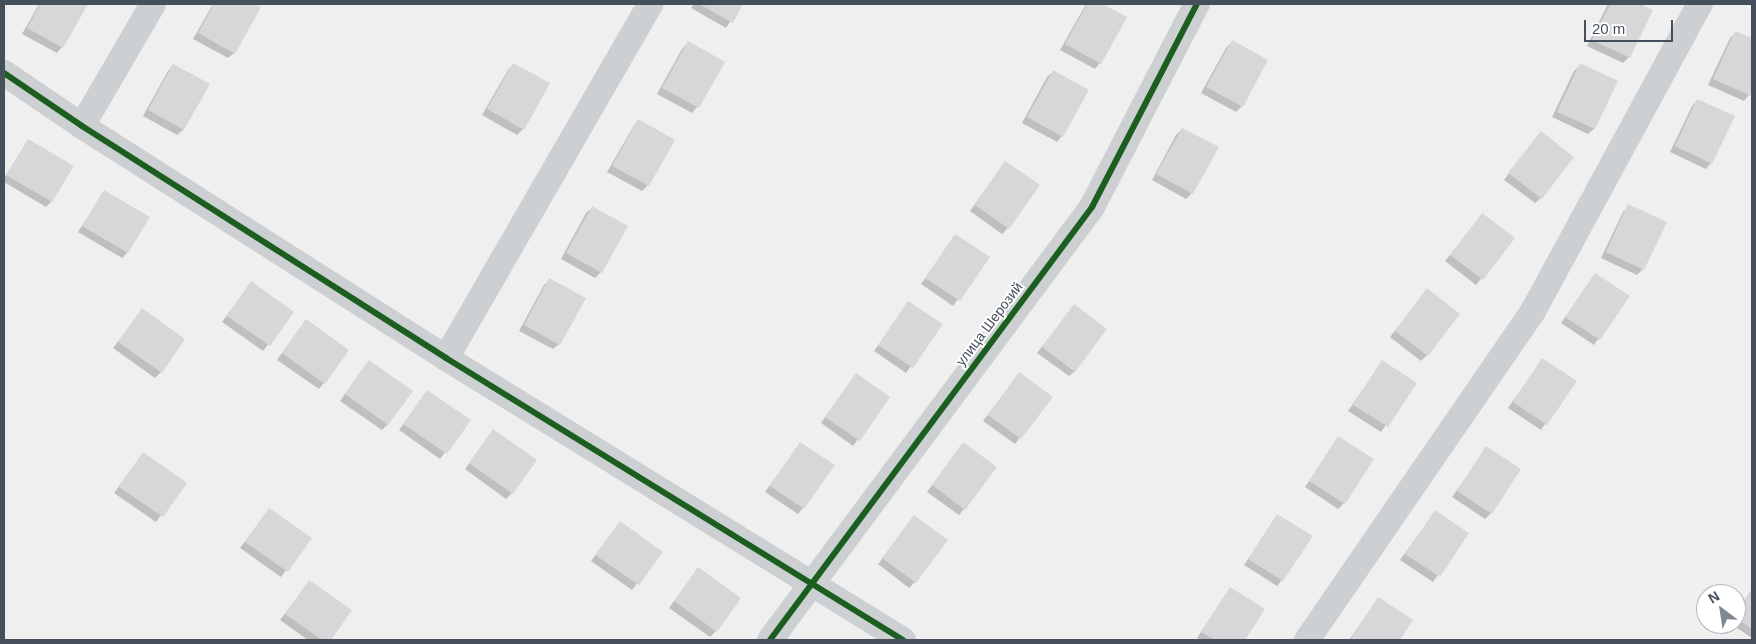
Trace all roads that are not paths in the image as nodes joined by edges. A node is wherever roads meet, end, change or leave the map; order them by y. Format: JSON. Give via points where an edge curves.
{"nodes":[{"id":1,"x":153,"y":4,"type":"edge"},
{"id":2,"x":650,"y":4,"type":"edge"},
{"id":3,"x":1197,"y":4,"type":"edge"},
{"id":4,"x":1700,"y":4,"type":"edge"},
{"id":5,"x":4,"y":74,"type":"edge"},
{"id":6,"x":82,"y":126,"type":"junction"},
{"id":7,"x":446,"y":358,"type":"junction"},
{"id":8,"x":812,"y":584,"type":"junction"},
{"id":9,"x":770,"y":640,"type":"edge"},
{"id":10,"x":903,"y":640,"type":"edge"},
{"id":11,"x":1307,"y":640,"type":"edge"}],
"edges":[{"from":1,"to":6,"type":"street"},
{"from":2,"to":7,"type":"street"},
{"from":3,"to":8,"type":"street","name":"улица Шерозий","via":[[1092,206]]},
{"from":4,"to":11,"type":"street","via":[[1532,313]]},
{"from":5,"to":6,"type":"street"},
{"from":6,"to":7,"type":"street"},
{"from":7,"to":8,"type":"street"},
{"from":8,"to":9,"type":"street","name":"улица Шерозий"},
{"from":8,"to":10,"type":"street"}]}
